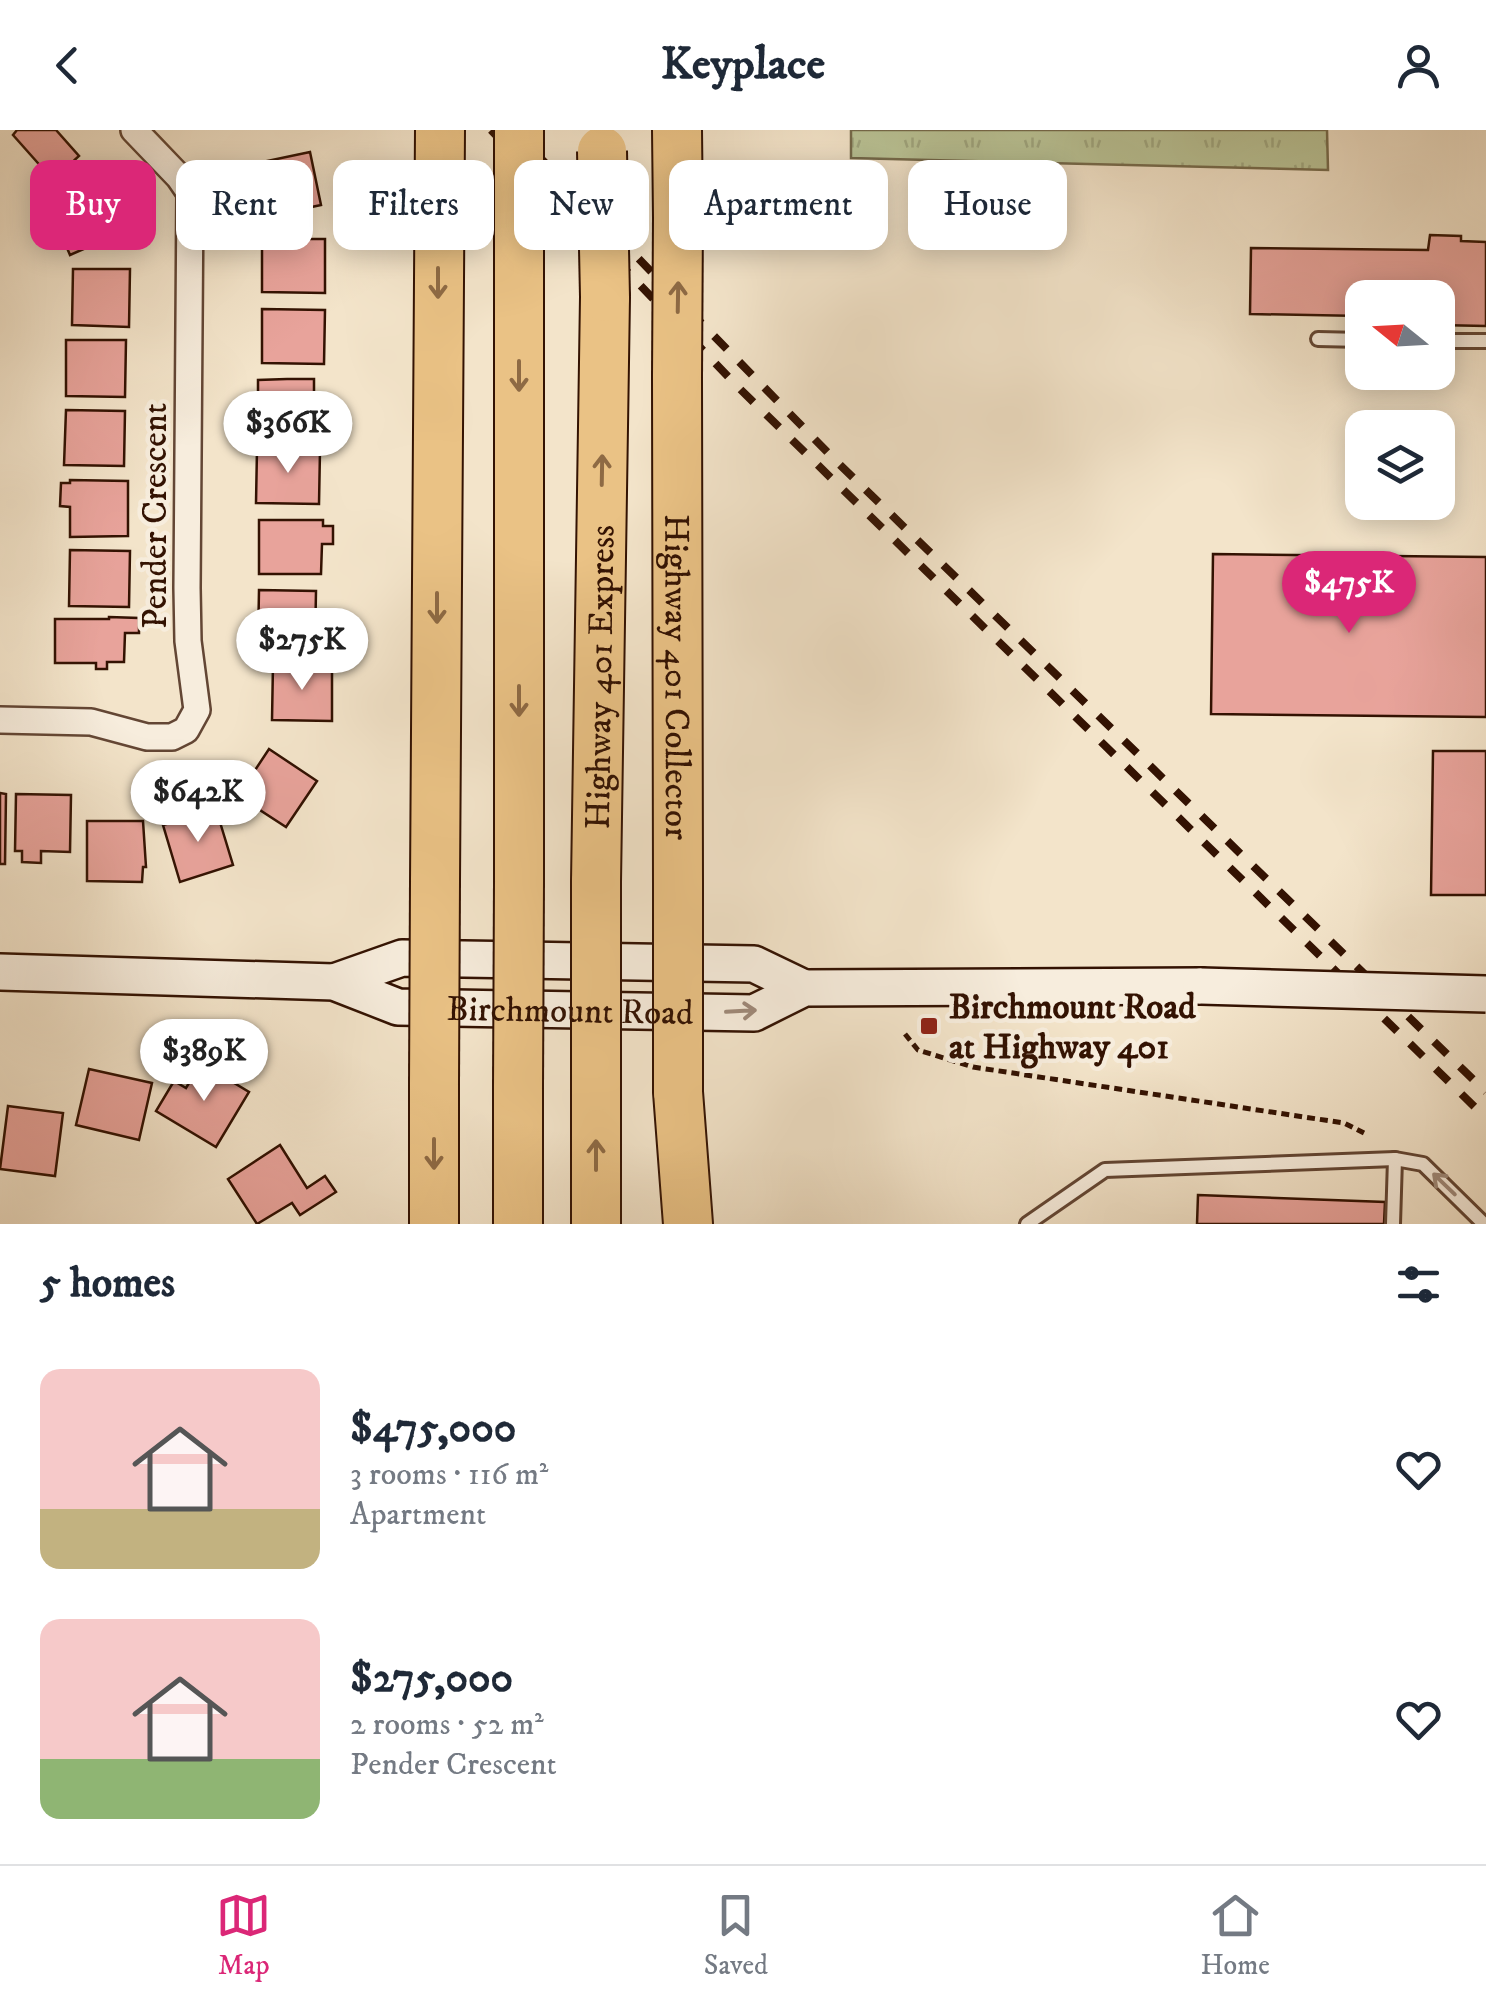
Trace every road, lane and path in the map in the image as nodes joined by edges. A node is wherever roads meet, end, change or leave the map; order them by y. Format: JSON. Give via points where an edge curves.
{"nodes":[{"id":1,"x":134,"y":130,"type":"edge"},
{"id":2,"x":440,"y":130,"type":"edge"},
{"id":3,"x":519,"y":130,"type":"edge"},
{"id":4,"x":678,"y":130,"type":"edge"},
{"id":5,"x":602,"y":140,"type":"edge"},
{"id":6,"x":1318,"y":339,"type":"dead end"},
{"id":7,"x":1345,"y":340,"type":"edge"},
{"id":8,"x":1455,"y":341,"type":"edge"},
{"id":9,"x":1486,"y":341,"type":"edge"},
{"id":10,"x":0,"y":720,"type":"edge"},
{"id":11,"x":0,"y":972,"type":"edge"},
{"id":12,"x":334,"y":982,"type":"junction"},
{"id":13,"x":804,"y":988,"type":"junction"},
{"id":14,"x":1486,"y":994,"type":"edge"},
{"id":15,"x":904,"y":1034,"type":"dead end"},
{"id":16,"x":1364,"y":1133,"type":"dead end"},
{"id":17,"x":1395,"y":1159,"type":"junction"},
{"id":18,"x":434,"y":1224,"type":"edge"},
{"id":19,"x":518,"y":1224,"type":"edge"},
{"id":20,"x":596,"y":1224,"type":"edge"},
{"id":21,"x":688,"y":1224,"type":"edge"},
{"id":22,"x":1027,"y":1224,"type":"edge"},
{"id":23,"x":1393,"y":1224,"type":"edge"},
{"id":24,"x":1484,"y":1224,"type":"edge"}],
"edges":[{"from":1,"to":10,"type":"street","name":"Pender Crescent","via":[[190,193],[187,588],[197,710],[186,730],[172,737],[91,722]]},
{"from":2,"to":18,"type":"highway","one_way":true,"bridge":true},
{"from":3,"to":19,"type":"highway","one_way":true,"bridge":true},
{"from":21,"to":4,"type":"highway","name":"Highway 401 Collector","one_way":true,"bridge":true,"via":[[678,1092]]},
{"from":20,"to":5,"type":"highway","name":"Highway 401 Express","one_way":true,"bridge":true},
{"from":6,"to":7,"type":"lane"},
{"from":8,"to":9,"type":"lane"},
{"from":11,"to":12,"type":"main road","name":"Birchmount Road"},
{"from":12,"to":13,"type":"main road","name":"Birchmount Road","via":[[402,958],[754,964]]},
{"from":12,"to":13,"type":"main road","name":"Birchmount Road","one_way":true,"via":[[398,1007],[754,1013]]},
{"from":13,"to":14,"type":"main road","name":"Birchmount Road","bridge":true,"via":[[1201,986]]},
{"from":15,"to":16,"type":"path","via":[[918,1050],[973,1067],[1344,1123]]},
{"from":17,"to":22,"type":"lane","via":[[1105,1170]]},
{"from":17,"to":23,"type":"lane"},
{"from":24,"to":17,"type":"lane","one_way":true,"via":[[1422,1164]]}]}
